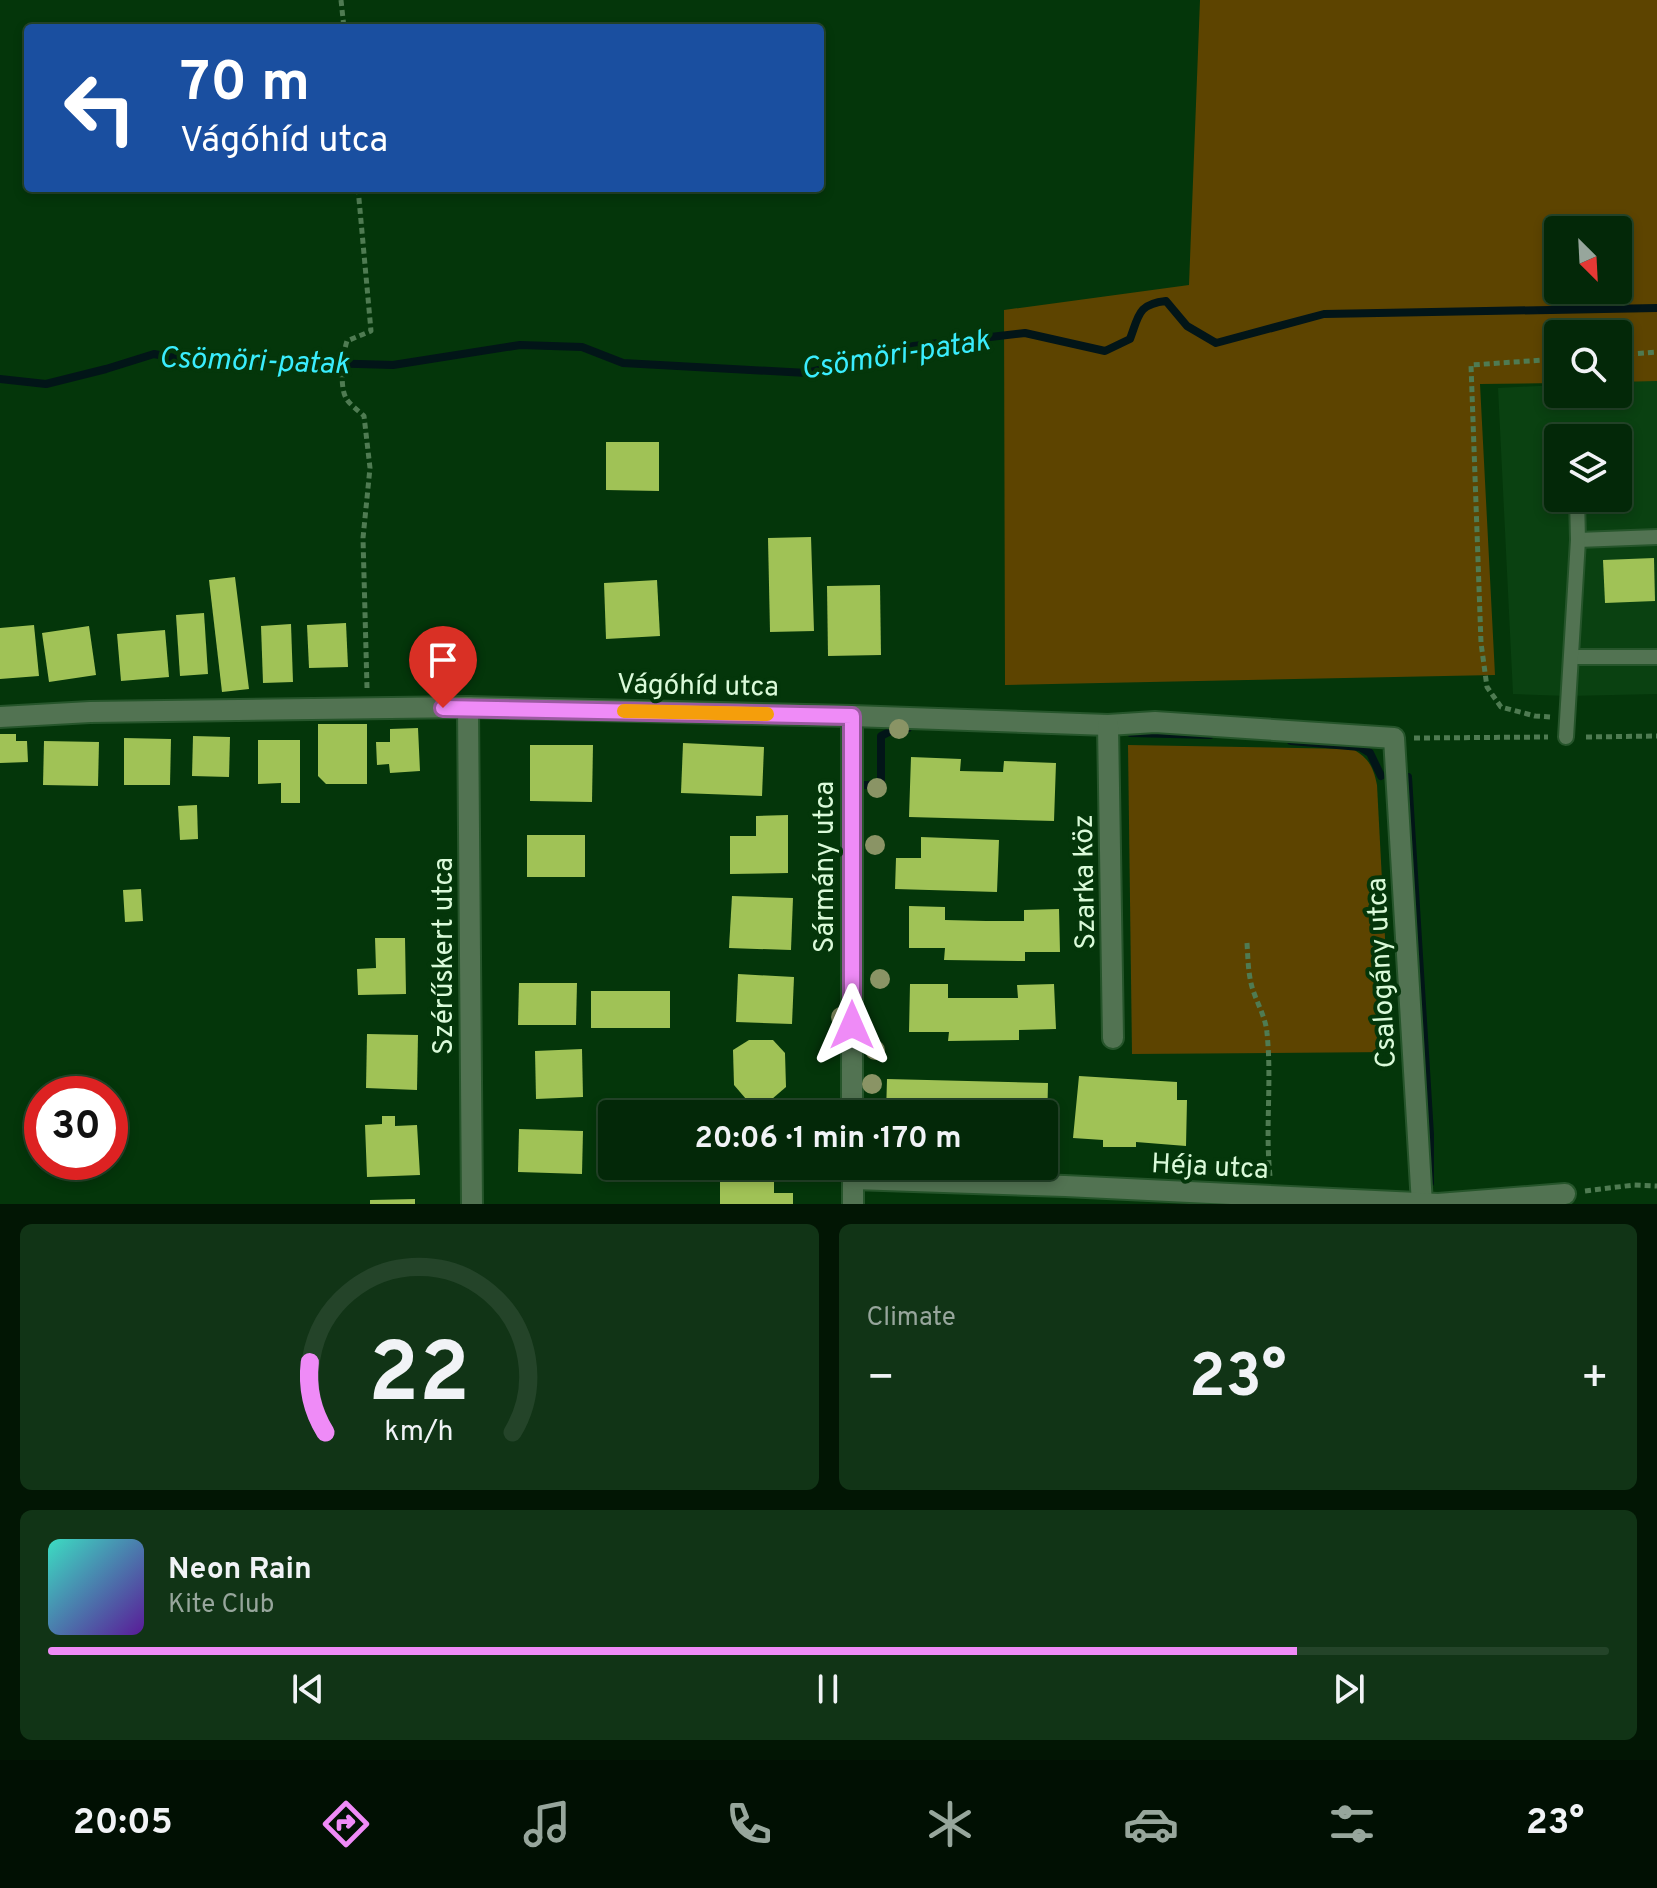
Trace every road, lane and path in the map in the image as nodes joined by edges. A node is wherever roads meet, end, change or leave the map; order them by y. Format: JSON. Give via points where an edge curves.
{"nodes":[{"id":1,"x":341,"y":0,"type":"edge"},
{"id":2,"x":344,"y":24,"type":"edge"},
{"id":3,"x":358,"y":192,"type":"edge"},
{"id":4,"x":1657,"y":352,"type":"edge"},
{"id":5,"x":1632,"y":354,"type":"edge"},
{"id":6,"x":1544,"y":360,"type":"edge"},
{"id":7,"x":1577,"y":512,"type":"edge"},
{"id":8,"x":1657,"y":537,"type":"edge"},
{"id":9,"x":1578,"y":540,"type":"junction"},
{"id":10,"x":1572,"y":657,"type":"junction"},
{"id":11,"x":1657,"y":657,"type":"edge"},
{"id":12,"x":468,"y":707,"type":"junction"},
{"id":13,"x":368,"y":708,"type":"junction"},
{"id":14,"x":852,"y":716,"type":"junction"},
{"id":15,"x":0,"y":717,"type":"edge"},
{"id":16,"x":1567,"y":718,"type":"junction"},
{"id":17,"x":1108,"y":725,"type":"junction"},
{"id":18,"x":1657,"y":736,"type":"edge"},
{"id":19,"x":1566,"y":737,"type":"junction"},
{"id":20,"x":1394,"y":738,"type":"junction"},
{"id":21,"x":1247,"y":943,"type":"dead end"},
{"id":22,"x":1113,"y":1038,"type":"dead end"},
{"id":23,"x":852,"y":1100,"type":"edge"},
{"id":24,"x":853,"y":1180,"type":"edge"},
{"id":25,"x":921,"y":1180,"type":"edge"},
{"id":26,"x":1657,"y":1186,"type":"edge"},
{"id":27,"x":1565,"y":1194,"type":"joint"},
{"id":28,"x":1066,"y":1195,"type":"edge"},
{"id":29,"x":1267,"y":1196,"type":"junction"},
{"id":30,"x":1422,"y":1203,"type":"edge"},
{"id":31,"x":472,"y":1204,"type":"edge"},
{"id":32,"x":853,"y":1204,"type":"edge"}],
"edges":[{"from":1,"to":2,"type":"path"},
{"from":3,"to":13,"type":"path","via":[[371,331],[347,341],[342,374],[346,398],[364,416],[370,468],[363,538]]},
{"from":4,"to":5,"type":"path"},
{"from":6,"to":16,"type":"path","via":[[1471,365],[1481,643],[1487,687],[1501,707]]},
{"from":7,"to":9,"type":"lane"},
{"from":8,"to":9,"type":"lane"},
{"from":9,"to":10,"type":"lane"},
{"from":10,"to":11,"type":"lane"},
{"from":10,"to":16,"type":"lane"},
{"from":12,"to":13,"type":"street","name":"Vágóhíd utca"},
{"from":12,"to":14,"type":"street","name":"Vágóhíd utca"},
{"from":12,"to":31,"type":"street","name":"Szérűskert utca"},
{"from":13,"to":15,"type":"street","name":"Vágóhíd utca"},
{"from":14,"to":17,"type":"street","name":"Vágóhíd utca"},
{"from":14,"to":23,"type":"street","name":"Sármány utca"},
{"from":16,"to":19,"type":"lane"},
{"from":17,"to":20,"type":"street","name":"Vágóhíd utca","via":[[1155,722]]},
{"from":17,"to":22,"type":"street","name":"Szarka köz"},
{"from":18,"to":19,"type":"path"},
{"from":19,"to":20,"type":"path"},
{"from":20,"to":30,"type":"street","name":"Csalogány utca"},
{"from":21,"to":29,"type":"path","via":[[1252,987],[1267,1029]]},
{"from":24,"to":32,"type":"street"},
{"from":25,"to":28,"type":"street","name":"Héja utca"},
{"from":26,"to":27,"type":"path"},
{"from":27,"to":30,"type":"street","name":"Héja utca"},
{"from":28,"to":29,"type":"street","name":"Héja utca"},
{"from":29,"to":30,"type":"street","name":"Héja utca"}]}
